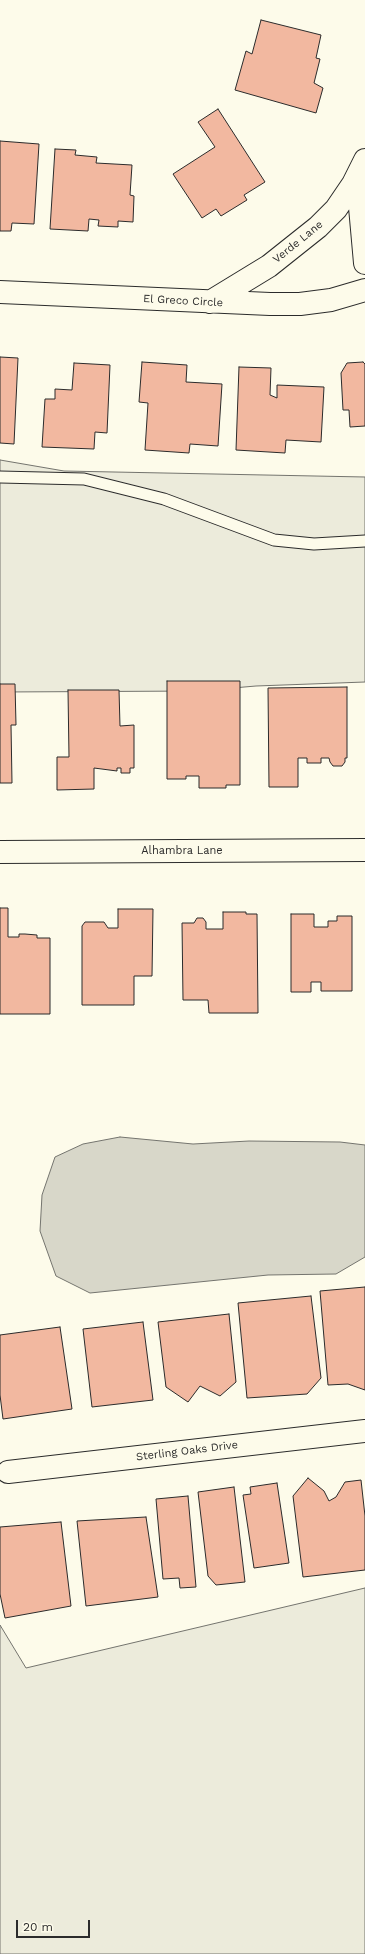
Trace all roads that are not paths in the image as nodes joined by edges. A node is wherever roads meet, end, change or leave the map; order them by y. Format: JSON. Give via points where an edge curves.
{"nodes":[{"id":1,"x":365,"y":160,"type":"edge"},
{"id":2,"x":365,"y":185,"type":"edge"},
{"id":3,"x":365,"y":263,"type":"edge"},
{"id":4,"x":365,"y":290,"type":"edge"},
{"id":5,"x":0,"y":292,"type":"edge"},
{"id":6,"x":210,"y":302,"type":"junction"},
{"id":7,"x":0,"y":477,"type":"edge"},
{"id":8,"x":365,"y":541,"type":"edge"},
{"id":9,"x":365,"y":850,"type":"edge"},
{"id":10,"x":0,"y":852,"type":"edge"},
{"id":11,"x":365,"y":1430,"type":"edge"},
{"id":12,"x":3,"y":1473,"type":"edge"}],
"edges":[{"from":1,"to":6,"type":"street","name":"Verde Lane","via":[[336,209],[318,227],[269,266]]},
{"from":2,"to":3,"type":"street","via":[[360,206]]},
{"from":4,"to":6,"type":"street","name":"El Greco Circle","via":[[331,300],[300,304]]},
{"from":5,"to":6,"type":"street","name":"El Greco Circle"},
{"from":7,"to":8,"type":"lane","via":[[84,479],[164,499],[274,540],[314,544]]},
{"from":9,"to":10,"type":"street","name":"Alhambra Lane"},
{"from":11,"to":12,"type":"street","name":"Sterling Oaks Drive"}]}
